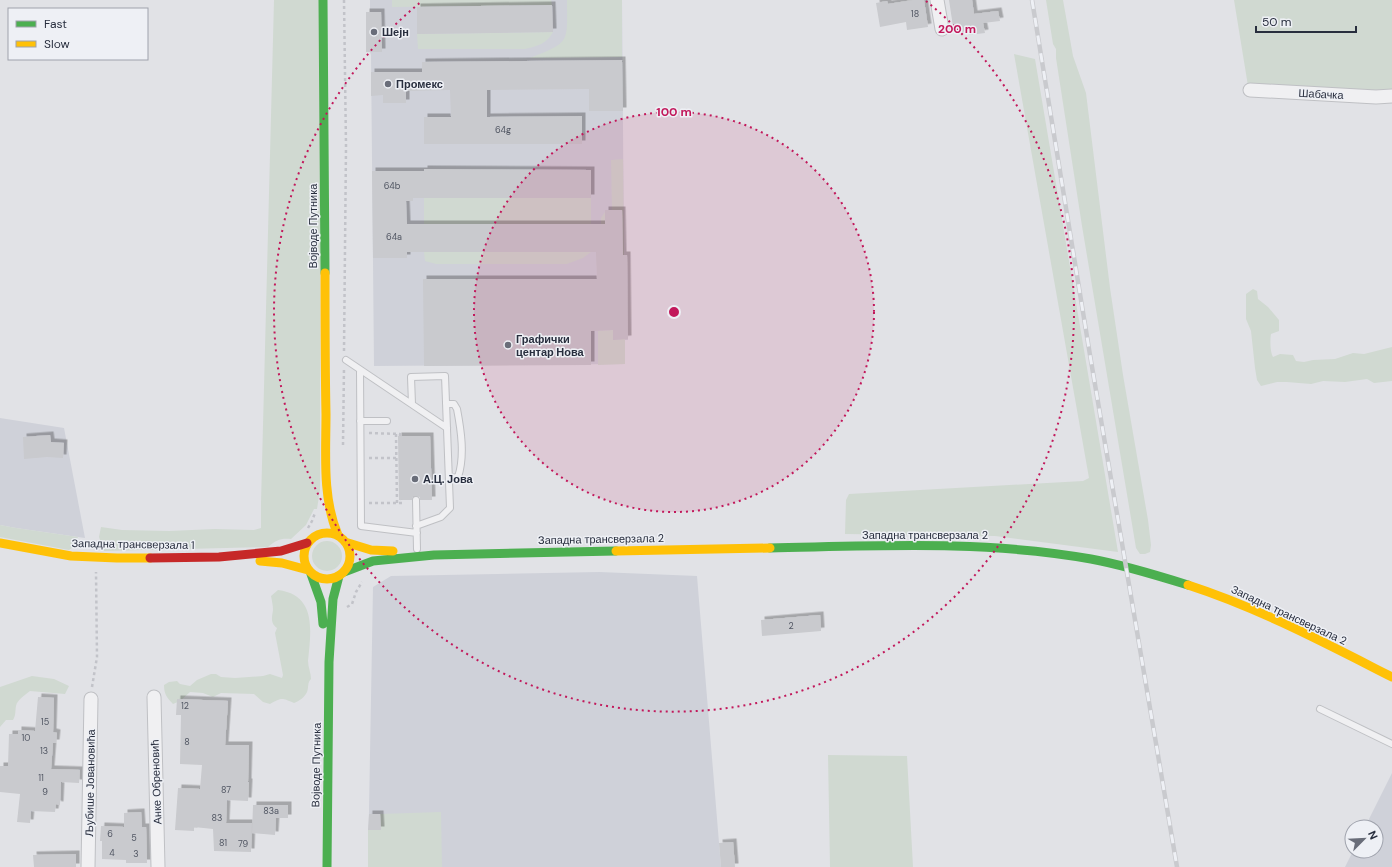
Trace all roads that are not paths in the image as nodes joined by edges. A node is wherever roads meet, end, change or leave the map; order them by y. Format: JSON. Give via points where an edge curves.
{"nodes":[{"id":1,"x":323,"y":0,"type":"edge"},
{"id":2,"x":936,"y":0,"type":"edge"},
{"id":3,"x":942,"y":29,"type":"dead end"},
{"id":4,"x":1250,"y":90,"type":"dead end"},
{"id":5,"x":1392,"y":96,"type":"edge"},
{"id":6,"x":346,"y":360,"type":"dead end"},
{"id":7,"x":360,"y":370,"type":"junction"},
{"id":8,"x":412,"y":404,"type":"junction"},
{"id":9,"x":446,"y":404,"type":"junction"},
{"id":10,"x":360,"y":421,"type":"junction"},
{"id":11,"x":387,"y":421,"type":"dead end"},
{"id":12,"x":447,"y":428,"type":"junction"},
{"id":13,"x":326,"y":452,"type":"junction"},
{"id":14,"x":449,"y":478,"type":"junction"},
{"id":15,"x":416,"y":500,"type":"dead end"},
{"id":16,"x":321,"y":510,"type":"dead end"},
{"id":17,"x":416,"y":526,"type":"junction"},
{"id":18,"x":316,"y":528,"type":"dead end"},
{"id":19,"x":416,"y":533,"type":"junction"},
{"id":20,"x":338,"y":535,"type":"junction"},
{"id":21,"x":309,"y":541,"type":"junction"},
{"id":22,"x":345,"y":542,"type":"junction"},
{"id":23,"x":0,"y":543,"type":"edge"},
{"id":24,"x":417,"y":549,"type":"dead end"},
{"id":25,"x":434,"y":555,"type":"junction"},
{"id":26,"x":220,"y":557,"type":"junction"},
{"id":27,"x":310,"y":572,"type":"junction"},
{"id":28,"x":341,"y":574,"type":"junction"},
{"id":29,"x":329,"y":662,"type":"junction"},
{"id":30,"x":1392,"y":677,"type":"edge"},
{"id":31,"x":154,"y":697,"type":"dead end"},
{"id":32,"x":91,"y":699,"type":"road end"},
{"id":33,"x":1320,"y":709,"type":"dead end"},
{"id":34,"x":1392,"y":744,"type":"edge"},
{"id":35,"x":88,"y":867,"type":"edge"},
{"id":36,"x":158,"y":867,"type":"edge"},
{"id":37,"x":327,"y":867,"type":"edge"}],
"edges":[{"from":1,"to":13,"type":"main road","name":"Војводе Путника"},
{"from":2,"to":3,"type":"street"},
{"from":4,"to":5,"type":"street","name":"Шабачка"},
{"from":6,"to":7,"type":"lane"},
{"from":7,"to":8,"type":"lane"},
{"from":7,"to":10,"type":"lane"},
{"from":8,"to":9,"type":"lane","via":[[411,377],[445,376]]},
{"from":8,"to":12,"type":"lane"},
{"from":9,"to":12,"type":"lane"},
{"from":9,"to":14,"type":"lane","via":[[454,404],[457,409],[461,443],[458,477]]},
{"from":10,"to":11,"type":"lane"},
{"from":10,"to":19,"type":"lane","via":[[361,526]]},
{"from":12,"to":14,"type":"lane"},
{"from":13,"to":16,"type":"main road","name":"Војводе Путника"},
{"from":13,"to":20,"type":"main road","name":"Војводе Путника","via":[[333,527]]},
{"from":14,"to":17,"type":"lane","via":[[450,508],[441,517]]},
{"from":15,"to":17,"type":"lane"},
{"from":17,"to":19,"type":"lane"},
{"from":18,"to":21,"type":"main road"},
{"from":19,"to":24,"type":"lane"},
{"from":20,"to":21,"type":"main road","via":[[324,533]]},
{"from":20,"to":22,"type":"main road"},
{"from":21,"to":26,"type":"main road","name":"Западна трансверзала 1","via":[[281,551]]},
{"from":21,"to":27,"type":"main road","via":[[303,560]]},
{"from":22,"to":25,"type":"main road","name":"Западна трансверзала 2","via":[[371,550]]},
{"from":22,"to":28,"type":"main road","via":[[350,557],[347,568]]},
{"from":23,"to":26,"type":"main road","name":"Западна трансверзала 1","via":[[71,556]]},
{"from":25,"to":28,"type":"main road","name":"Западна трансверзала 2","via":[[373,561]]},
{"from":25,"to":30,"type":"main road","name":"Западна трансверзала 2","via":[[944,545],[1052,552],[1112,563],[1162,576],[1226,598],[1278,620]]},
{"from":26,"to":27,"type":"main road","name":"Западна трансверзала 1","via":[[282,563]]},
{"from":27,"to":28,"type":"main road","via":[[322,579],[334,579]]},
{"from":27,"to":29,"type":"main road","name":"Војводе Путника","via":[[321,602]]},
{"from":28,"to":29,"type":"main road","name":"Војводе Путника","via":[[333,599]]},
{"from":29,"to":37,"type":"main road","name":"Војводе Путника"},
{"from":31,"to":36,"type":"street","name":"Анке Обреновић"},
{"from":32,"to":35,"type":"street","name":"Љубише Јовановића"},
{"from":33,"to":34,"type":"lane"}]}
